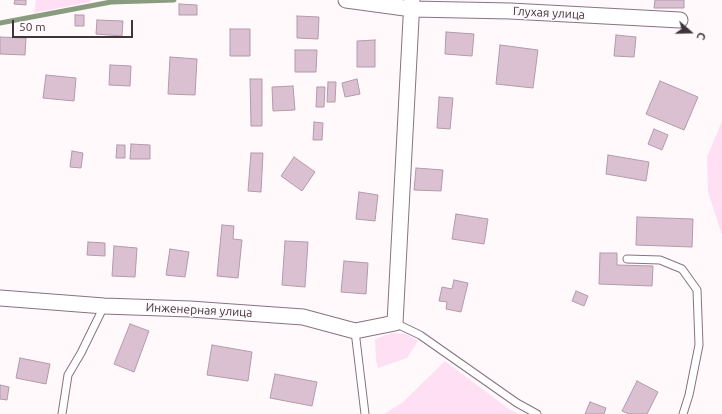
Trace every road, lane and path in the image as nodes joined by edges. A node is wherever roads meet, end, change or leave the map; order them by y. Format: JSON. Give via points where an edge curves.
{"nodes":[{"id":1,"x":346,"y":0,"type":"edge"},
{"id":2,"x":412,"y":4,"type":"edge"},
{"id":3,"x":680,"y":20,"type":"dead end"},
{"id":4,"x":627,"y":259,"type":"dead end"},
{"id":5,"x":0,"y":298,"type":"edge"},
{"id":6,"x":104,"y":306,"type":"junction"},
{"id":7,"x":395,"y":323,"type":"junction"},
{"id":8,"x":355,"y":332,"type":"junction"},
{"id":9,"x":62,"y":414,"type":"edge"},
{"id":10,"x":365,"y":414,"type":"edge"},
{"id":11,"x":537,"y":414,"type":"edge"},
{"id":12,"x":683,"y":414,"type":"edge"}],
"edges":[{"from":1,"to":2,"type":"street","name":"Глухая улица"},
{"from":2,"to":3,"type":"street","name":"Глухая улица"},
{"from":2,"to":7,"type":"street"},
{"from":4,"to":12,"type":"lane","via":[[660,260],[682,269],[697,290],[699,344]]},
{"from":5,"to":6,"type":"street","name":"Инженерная улица"},
{"from":6,"to":8,"type":"street","name":"Инженерная улица","via":[[190,308],[303,317]]},
{"from":6,"to":9,"type":"lane","via":[[68,375]]},
{"from":7,"to":8,"type":"street","name":"Инженерная улица"},
{"from":7,"to":11,"type":"lane","via":[[420,335],[517,403]]},
{"from":8,"to":10,"type":"lane"}]}
